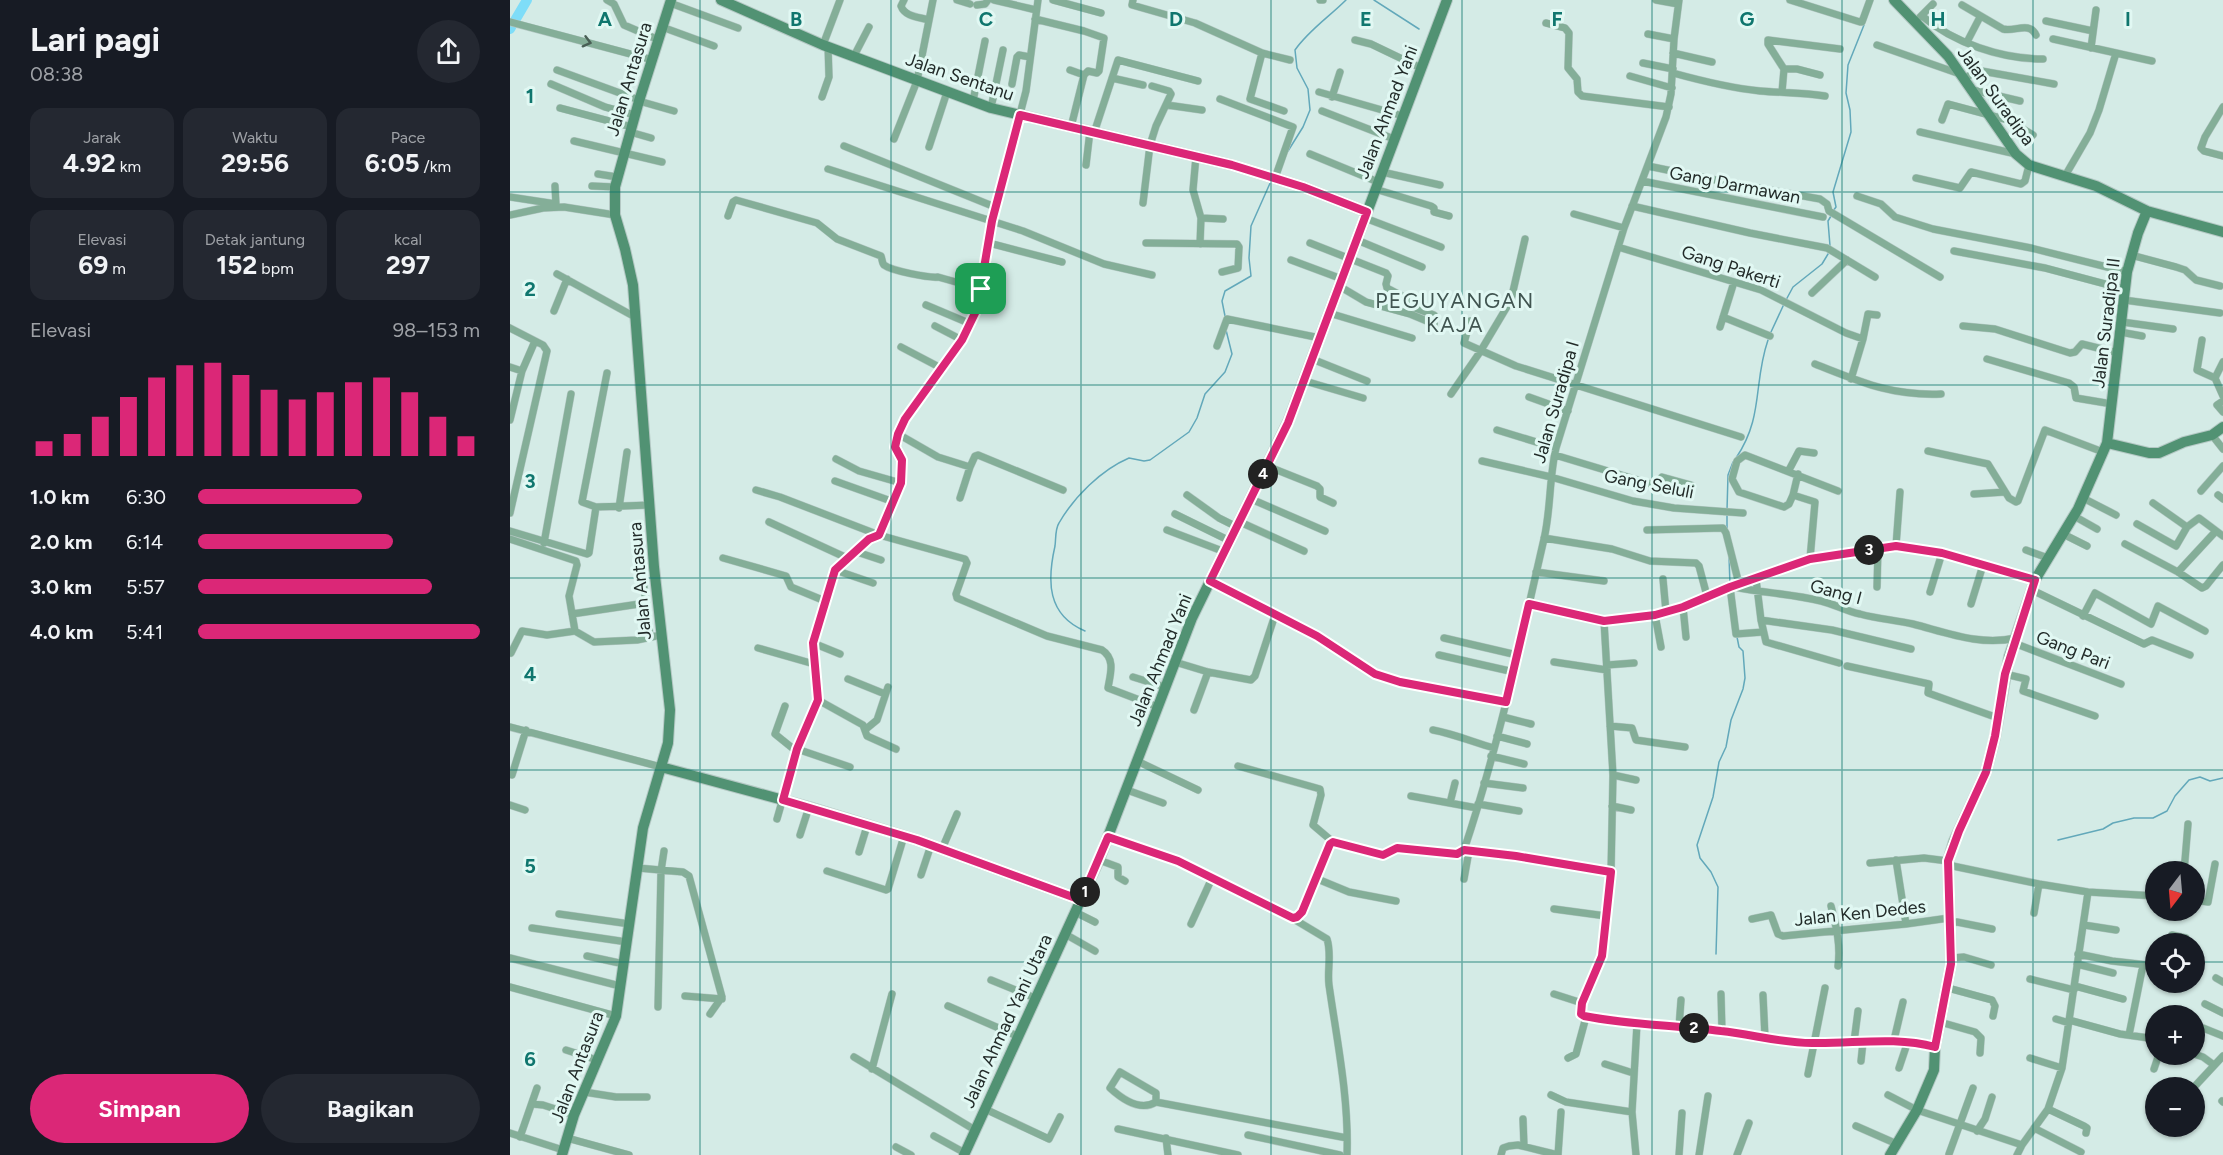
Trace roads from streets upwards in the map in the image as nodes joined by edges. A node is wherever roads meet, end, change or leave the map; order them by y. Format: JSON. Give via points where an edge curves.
{"nodes":[{"id":1,"x":607,"y":0,"type":"edge"},
{"id":2,"x":722,"y":0,"type":"edge"},
{"id":3,"x":840,"y":0,"type":"edge"},
{"id":4,"x":904,"y":0,"type":"edge"},
{"id":5,"x":933,"y":0,"type":"edge"},
{"id":6,"x":957,"y":0,"type":"edge"},
{"id":7,"x":988,"y":0,"type":"edge"},
{"id":8,"x":994,"y":0,"type":"edge"},
{"id":9,"x":1038,"y":0,"type":"edge"},
{"id":10,"x":1053,"y":0,"type":"edge"},
{"id":11,"x":1133,"y":0,"type":"edge"},
{"id":12,"x":1447,"y":0,"type":"edge"},
{"id":13,"x":1656,"y":0,"type":"edge"},
{"id":14,"x":1790,"y":0,"type":"edge"},
{"id":15,"x":1870,"y":0,"type":"edge"},
{"id":16,"x":1894,"y":0,"type":"edge"},
{"id":17,"x":671,"y":1,"type":"edge"},
{"id":18,"x":1678,"y":2,"type":"edge"},
{"id":19,"x":1933,"y":4,"type":"dead end"},
{"id":20,"x":1962,"y":5,"type":"dead end"},
{"id":21,"x":1036,"y":10,"type":"junction"},
{"id":22,"x":2096,"y":10,"type":"dead end"},
{"id":23,"x":1101,"y":13,"type":"dead end"},
{"id":24,"x":1980,"y":16,"type":"junction"},
{"id":25,"x":1035,"y":19,"type":"junction"},
{"id":26,"x":1919,"y":19,"type":"junction"},
{"id":27,"x":929,"y":20,"type":"junction"},
{"id":28,"x":2046,"y":21,"type":"dead end"},
{"id":29,"x":510,"y":22,"type":"edge"},
{"id":30,"x":1546,"y":23,"type":"dead end"},
{"id":31,"x":662,"y":27,"type":"junction"},
{"id":32,"x":869,"y":27,"type":"dead end"},
{"id":33,"x":738,"y":28,"type":"dead end"},
{"id":34,"x":2093,"y":31,"type":"junction"},
{"id":35,"x":1648,"y":34,"type":"dead end"},
{"id":36,"x":2036,"y":35,"type":"dead end"},
{"id":37,"x":1674,"y":39,"type":"junction"},
{"id":38,"x":2054,"y":39,"type":"dead end"},
{"id":39,"x":659,"y":40,"type":"junction"},
{"id":40,"x":1356,"y":40,"type":"dead end"},
{"id":41,"x":985,"y":41,"type":"dead end"},
{"id":42,"x":1967,"y":42,"type":"junction"},
{"id":43,"x":1877,"y":45,"type":"dead end"},
{"id":44,"x":714,"y":46,"type":"dead end"},
{"id":45,"x":826,"y":46,"type":"junction"},
{"id":46,"x":2091,"y":48,"type":"junction"},
{"id":47,"x":1840,"y":49,"type":"dead end"},
{"id":48,"x":1003,"y":50,"type":"dead end"},
{"id":49,"x":1262,"y":53,"type":"junction"},
{"id":50,"x":1673,"y":53,"type":"junction"},
{"id":51,"x":2116,"y":53,"type":"junction"},
{"id":52,"x":854,"y":56,"type":"junction"},
{"id":53,"x":1030,"y":57,"type":"junction"},
{"id":54,"x":2043,"y":59,"type":"dead end"},
{"id":55,"x":653,"y":60,"type":"junction"},
{"id":56,"x":1290,"y":60,"type":"dead end"},
{"id":57,"x":2152,"y":61,"type":"dead end"},
{"id":58,"x":1712,"y":62,"type":"dead end"},
{"id":59,"x":1643,"y":63,"type":"dead end"},
{"id":60,"x":1421,"y":68,"type":"junction"},
{"id":61,"x":1784,"y":69,"type":"junction"},
{"id":62,"x":557,"y":70,"type":"dead end"},
{"id":63,"x":1070,"y":70,"type":"dead end"},
{"id":64,"x":1673,"y":71,"type":"junction"},
{"id":65,"x":1340,"y":72,"type":"dead end"},
{"id":66,"x":1084,"y":75,"type":"junction"},
{"id":67,"x":1820,"y":75,"type":"dead end"},
{"id":68,"x":1630,"y":76,"type":"dead end"},
{"id":69,"x":1964,"y":77,"type":"junction"},
{"id":70,"x":1112,"y":78,"type":"junction"},
{"id":71,"x":916,"y":81,"type":"junction"},
{"id":72,"x":1198,"y":81,"type":"dead end"},
{"id":73,"x":551,"y":84,"type":"dead end"},
{"id":74,"x":1012,"y":84,"type":"dead end"},
{"id":75,"x":2054,"y":84,"type":"dead end"},
{"id":76,"x":1143,"y":85,"type":"dead end"},
{"id":77,"x":1152,"y":86,"type":"dead end"},
{"id":78,"x":1672,"y":88,"type":"junction"},
{"id":79,"x":1973,"y":90,"type":"junction"},
{"id":80,"x":947,"y":92,"type":"junction"},
{"id":81,"x":1319,"y":92,"type":"dead end"},
{"id":82,"x":1782,"y":92,"type":"junction"},
{"id":83,"x":1825,"y":96,"type":"dead end"},
{"id":84,"x":822,"y":97,"type":"dead end"},
{"id":85,"x":1332,"y":97,"type":"junction"},
{"id":86,"x":1220,"y":99,"type":"dead end"},
{"id":87,"x":639,"y":101,"type":"junction"},
{"id":88,"x":973,"y":101,"type":"junction"},
{"id":89,"x":2020,"y":101,"type":"dead end"},
{"id":90,"x":1167,"y":105,"type":"junction"},
{"id":91,"x":1669,"y":107,"type":"junction"},
{"id":92,"x":2223,"y":107,"type":"edge"},
{"id":93,"x":560,"y":108,"type":"dead end"},
{"id":94,"x":991,"y":108,"type":"junction"},
{"id":95,"x":1202,"y":110,"type":"dead end"},
{"id":96,"x":674,"y":111,"type":"dead end"},
{"id":97,"x":1284,"y":111,"type":"dead end"},
{"id":98,"x":1322,"y":111,"type":"dead end"},
{"id":99,"x":635,"y":115,"type":"junction"},
{"id":100,"x":1020,"y":115,"type":"junction"},
{"id":101,"x":1403,"y":116,"type":"junction"},
{"id":102,"x":1989,"y":116,"type":"junction"},
{"id":103,"x":1942,"y":120,"type":"dead end"},
{"id":104,"x":1071,"y":127,"type":"junction"},
{"id":105,"x":631,"y":130,"type":"junction"},
{"id":106,"x":1092,"y":132,"type":"junction"},
{"id":107,"x":1920,"y":132,"type":"dead end"},
{"id":108,"x":2034,"y":135,"type":"dead end"},
{"id":109,"x":651,"y":138,"type":"dead end"},
{"id":110,"x":894,"y":139,"type":"dead end"},
{"id":111,"x":1394,"y":139,"type":"junction"},
{"id":112,"x":574,"y":141,"type":"dead end"},
{"id":113,"x":1150,"y":145,"type":"junction"},
{"id":114,"x":844,"y":146,"type":"dead end"},
{"id":115,"x":928,"y":147,"type":"dead end"},
{"id":116,"x":624,"y":152,"type":"junction"},
{"id":117,"x":1310,"y":154,"type":"dead end"},
{"id":118,"x":2016,"y":154,"type":"junction"},
{"id":119,"x":1196,"y":156,"type":"junction"},
{"id":120,"x":2223,"y":156,"type":"edge"},
{"id":121,"x":662,"y":162,"type":"dead end"},
{"id":122,"x":1086,"y":165,"type":"dead end"},
{"id":123,"x":2029,"y":165,"type":"junction"},
{"id":124,"x":1648,"y":166,"type":"junction"},
{"id":125,"x":828,"y":169,"type":"dead end"},
{"id":126,"x":598,"y":174,"type":"dead end"},
{"id":127,"x":2065,"y":176,"type":"junction"},
{"id":128,"x":1275,"y":178,"type":"junction"},
{"id":129,"x":1916,"y":178,"type":"dead end"},
{"id":130,"x":1378,"y":181,"type":"junction"},
{"id":131,"x":1642,"y":181,"type":"junction"},
{"id":132,"x":616,"y":182,"type":"junction"},
{"id":133,"x":1440,"y":185,"type":"dead end"},
{"id":134,"x":555,"y":186,"type":"dead end"},
{"id":135,"x":592,"y":186,"type":"dead end"},
{"id":136,"x":1857,"y":196,"type":"dead end"},
{"id":137,"x":512,"y":199,"type":"edge"},
{"id":138,"x":1143,"y":203,"type":"dead end"},
{"id":139,"x":560,"y":206,"type":"junction"},
{"id":140,"x":1632,"y":206,"type":"junction"},
{"id":141,"x":995,"y":207,"type":"junction"},
{"id":142,"x":2147,"y":211,"type":"junction"},
{"id":143,"x":1574,"y":214,"type":"dead end"},
{"id":144,"x":510,"y":215,"type":"edge"},
{"id":145,"x":615,"y":215,"type":"junction"},
{"id":146,"x":1366,"y":215,"type":"junction"},
{"id":147,"x":728,"y":216,"type":"dead end"},
{"id":148,"x":1449,"y":216,"type":"dead end"},
{"id":149,"x":1823,"y":217,"type":"dead end"},
{"id":150,"x":1201,"y":218,"type":"junction"},
{"id":151,"x":1223,"y":219,"type":"dead end"},
{"id":152,"x":992,"y":221,"type":"junction"},
{"id":153,"x":1624,"y":228,"type":"junction"},
{"id":154,"x":2223,"y":232,"type":"edge"},
{"id":155,"x":1525,"y":239,"type":"dead end"},
{"id":156,"x":1357,"y":240,"type":"junction"},
{"id":157,"x":989,"y":243,"type":"junction"},
{"id":158,"x":1146,"y":243,"type":"dead end"},
{"id":159,"x":1310,"y":243,"type":"dead end"},
{"id":160,"x":1200,"y":244,"type":"junction"},
{"id":161,"x":1441,"y":247,"type":"dead end"},
{"id":162,"x":1618,"y":247,"type":"junction"},
{"id":163,"x":1954,"y":251,"type":"dead end"},
{"id":164,"x":2131,"y":255,"type":"junction"},
{"id":165,"x":1350,"y":258,"type":"junction"},
{"id":166,"x":1291,"y":260,"type":"dead end"},
{"id":167,"x":1847,"y":260,"type":"junction"},
{"id":168,"x":1062,"y":262,"type":"dead end"},
{"id":169,"x":1422,"y":267,"type":"dead end"},
{"id":170,"x":1222,"y":272,"type":"dead end"},
{"id":171,"x":2127,"y":272,"type":"junction"},
{"id":172,"x":557,"y":274,"type":"dead end"},
{"id":173,"x":1152,"y":275,"type":"dead end"},
{"id":174,"x":1875,"y":277,"type":"dead end"},
{"id":175,"x":1940,"y":277,"type":"dead end"},
{"id":176,"x":567,"y":279,"type":"junction"},
{"id":177,"x":1734,"y":282,"type":"junction"},
{"id":178,"x":1341,"y":283,"type":"junction"},
{"id":179,"x":2220,"y":286,"type":"dead end"},
{"id":180,"x":981,"y":289,"type":"junction"},
{"id":181,"x":1812,"y":293,"type":"dead end"},
{"id":182,"x":2124,"y":294,"type":"junction"},
{"id":183,"x":926,"y":305,"type":"dead end"},
{"id":184,"x":554,"y":311,"type":"dead end"},
{"id":185,"x":2220,"y":313,"type":"dead end"},
{"id":186,"x":1329,"y":314,"type":"junction"},
{"id":187,"x":1434,"y":315,"type":"dead end"},
{"id":188,"x":1878,"y":315,"type":"dead end"},
{"id":189,"x":635,"y":317,"type":"junction"},
{"id":190,"x":1724,"y":317,"type":"junction"},
{"id":191,"x":1470,"y":321,"type":"dead end"},
{"id":192,"x":971,"y":324,"type":"junction"},
{"id":193,"x":1434,"y":324,"type":"dead end"},
{"id":194,"x":935,"y":326,"type":"dead end"},
{"id":195,"x":1963,"y":326,"type":"dead end"},
{"id":196,"x":1720,"y":327,"type":"dead end"},
{"id":197,"x":2121,"y":327,"type":"junction"},
{"id":198,"x":510,"y":328,"type":"edge"},
{"id":199,"x":2173,"y":329,"type":"dead end"},
{"id":200,"x":1770,"y":336,"type":"dead end"},
{"id":201,"x":2142,"y":336,"type":"dead end"},
{"id":202,"x":1320,"y":338,"type":"junction"},
{"id":203,"x":1412,"y":338,"type":"dead end"},
{"id":204,"x":1863,"y":339,"type":"junction"},
{"id":205,"x":962,"y":340,"type":"junction"},
{"id":206,"x":2202,"y":340,"type":"dead end"},
{"id":207,"x":535,"y":341,"type":"junction"},
{"id":208,"x":1218,"y":346,"type":"dead end"},
{"id":209,"x":901,"y":347,"type":"dead end"},
{"id":210,"x":1480,"y":352,"type":"junction"},
{"id":211,"x":2118,"y":353,"type":"junction"},
{"id":212,"x":1312,"y":359,"type":"junction"},
{"id":213,"x":1987,"y":359,"type":"dead end"},
{"id":214,"x":2223,"y":362,"type":"edge"},
{"id":215,"x":1815,"y":364,"type":"dead end"},
{"id":216,"x":510,"y":367,"type":"edge"},
{"id":217,"x":941,"y":368,"type":"junction"},
{"id":218,"x":522,"y":371,"type":"junction"},
{"id":219,"x":607,"y":373,"type":"dead end"},
{"id":220,"x":2215,"y":378,"type":"junction"},
{"id":221,"x":1851,"y":379,"type":"junction"},
{"id":222,"x":1305,"y":381,"type":"junction"},
{"id":223,"x":1367,"y":381,"type":"dead end"},
{"id":224,"x":1575,"y":384,"type":"junction"},
{"id":225,"x":571,"y":394,"type":"dead end"},
{"id":226,"x":1451,"y":394,"type":"dead end"},
{"id":227,"x":1941,"y":394,"type":"dead end"},
{"id":228,"x":2223,"y":396,"type":"edge"},
{"id":229,"x":1529,"y":397,"type":"dead end"},
{"id":230,"x":1363,"y":398,"type":"dead end"},
{"id":231,"x":2223,"y":401,"type":"edge"},
{"id":232,"x":2112,"y":404,"type":"junction"},
{"id":233,"x":1568,"y":411,"type":"junction"},
{"id":234,"x":2223,"y":412,"type":"edge"},
{"id":235,"x":510,"y":420,"type":"edge"},
{"id":236,"x":2223,"y":426,"type":"edge"},
{"id":237,"x":1497,"y":430,"type":"dead end"},
{"id":238,"x":898,"y":434,"type":"junction"},
{"id":239,"x":2212,"y":435,"type":"junction"},
{"id":240,"x":1740,"y":437,"type":"dead end"},
{"id":241,"x":2105,"y":448,"type":"junction"},
{"id":242,"x":2223,"y":449,"type":"edge"},
{"id":243,"x":1928,"y":451,"type":"dead end"},
{"id":244,"x":627,"y":452,"type":"dead end"},
{"id":245,"x":1555,"y":452,"type":"junction"},
{"id":246,"x":1814,"y":453,"type":"dead end"},
{"id":247,"x":836,"y":459,"type":"dead end"},
{"id":248,"x":1482,"y":461,"type":"dead end"},
{"id":249,"x":1267,"y":466,"type":"junction"},
{"id":250,"x":2223,"y":466,"type":"edge"},
{"id":251,"x":970,"y":467,"type":"junction"},
{"id":252,"x":1789,"y":470,"type":"junction"},
{"id":253,"x":1798,"y":474,"type":"junction"},
{"id":254,"x":1551,"y":477,"type":"junction"},
{"id":255,"x":836,"y":481,"type":"dead end"},
{"id":256,"x":901,"y":483,"type":"junction"},
{"id":257,"x":1692,"y":485,"type":"dead end"},
{"id":258,"x":756,"y":490,"type":"dead end"},
{"id":259,"x":1063,"y":490,"type":"dead end"},
{"id":260,"x":1838,"y":491,"type":"dead end"},
{"id":261,"x":2201,"y":491,"type":"dead end"},
{"id":262,"x":1900,"y":492,"type":"dead end"},
{"id":263,"x":2005,"y":492,"type":"junction"},
{"id":264,"x":1974,"y":494,"type":"dead end"},
{"id":265,"x":1187,"y":495,"type":"dead end"},
{"id":266,"x":1793,"y":495,"type":"junction"},
{"id":267,"x":960,"y":498,"type":"dead end"},
{"id":268,"x":2083,"y":498,"type":"junction"},
{"id":269,"x":1251,"y":499,"type":"junction"},
{"id":270,"x":891,"y":501,"type":"junction"},
{"id":271,"x":1333,"y":503,"type":"dead end"},
{"id":272,"x":2153,"y":503,"type":"dead end"},
{"id":273,"x":650,"y":505,"type":"junction"},
{"id":274,"x":596,"y":507,"type":"junction"},
{"id":275,"x":619,"y":508,"type":"junction"},
{"id":276,"x":510,"y":513,"type":"edge"},
{"id":277,"x":1743,"y":513,"type":"dead end"},
{"id":278,"x":1175,"y":514,"type":"dead end"},
{"id":279,"x":2116,"y":515,"type":"dead end"},
{"id":280,"x":2074,"y":516,"type":"junction"},
{"id":281,"x":769,"y":522,"type":"dead end"},
{"id":282,"x":2138,"y":524,"type":"dead end"},
{"id":283,"x":1238,"y":525,"type":"junction"},
{"id":284,"x":2187,"y":527,"type":"junction"},
{"id":285,"x":2097,"y":529,"type":"dead end"},
{"id":286,"x":1167,"y":530,"type":"dead end"},
{"id":287,"x":1647,"y":530,"type":"dead end"},
{"id":288,"x":510,"y":531,"type":"edge"},
{"id":289,"x":1325,"y":531,"type":"dead end"},
{"id":290,"x":2216,"y":531,"type":"junction"},
{"id":291,"x":2063,"y":534,"type":"junction"},
{"id":292,"x":879,"y":535,"type":"junction"},
{"id":293,"x":2223,"y":536,"type":"edge"},
{"id":294,"x":1544,"y":538,"type":"junction"},
{"id":295,"x":510,"y":539,"type":"edge"},
{"id":296,"x":1230,"y":541,"type":"junction"},
{"id":297,"x":544,"y":543,"type":"junction"},
{"id":298,"x":2125,"y":544,"type":"dead end"},
{"id":299,"x":1896,"y":546,"type":"junction"},
{"id":300,"x":2087,"y":546,"type":"dead end"},
{"id":301,"x":1878,"y":549,"type":"junction"},
{"id":302,"x":2026,"y":550,"type":"dead end"},
{"id":303,"x":1304,"y":551,"type":"dead end"},
{"id":304,"x":857,"y":552,"type":"junction"},
{"id":305,"x":1225,"y":552,"type":"junction"},
{"id":306,"x":1942,"y":553,"type":"junction"},
{"id":307,"x":723,"y":558,"type":"dead end"},
{"id":308,"x":847,"y":558,"type":"junction"},
{"id":309,"x":2048,"y":558,"type":"junction"},
{"id":310,"x":1810,"y":559,"type":"junction"},
{"id":311,"x":881,"y":560,"type":"dead end"},
{"id":312,"x":641,"y":562,"type":"dead end"},
{"id":313,"x":1983,"y":565,"type":"junction"},
{"id":314,"x":2223,"y":565,"type":"edge"},
{"id":315,"x":835,"y":570,"type":"junction"},
{"id":316,"x":1536,"y":572,"type":"junction"},
{"id":317,"x":2178,"y":572,"type":"junction"},
{"id":318,"x":1663,"y":579,"type":"dead end"},
{"id":319,"x":1756,"y":579,"type":"junction"},
{"id":320,"x":1210,"y":581,"type":"junction"},
{"id":321,"x":1604,"y":581,"type":"dead end"},
{"id":322,"x":873,"y":583,"type":"dead end"},
{"id":323,"x":2033,"y":585,"type":"junction"},
{"id":324,"x":1734,"y":586,"type":"junction"},
{"id":325,"x":1878,"y":586,"type":"dead end"},
{"id":326,"x":1759,"y":592,"type":"junction"},
{"id":327,"x":1930,"y":592,"type":"dead end"},
{"id":328,"x":1707,"y":596,"type":"junction"},
{"id":329,"x":825,"y":601,"type":"junction"},
{"id":330,"x":646,"y":603,"type":"junction"},
{"id":331,"x":1529,"y":604,"type":"junction"},
{"id":332,"x":1971,"y":604,"type":"dead end"},
{"id":333,"x":1683,"y":607,"type":"junction"},
{"id":334,"x":1666,"y":612,"type":"junction"},
{"id":335,"x":572,"y":614,"type":"junction"},
{"id":336,"x":1275,"y":615,"type":"junction"},
{"id":337,"x":1655,"y":615,"type":"junction"},
{"id":338,"x":2084,"y":616,"type":"junction"},
{"id":339,"x":1761,"y":620,"type":"junction"},
{"id":340,"x":1604,"y":621,"type":"junction"},
{"id":341,"x":575,"y":631,"type":"junction"},
{"id":342,"x":2205,"y":631,"type":"dead end"},
{"id":343,"x":1763,"y":632,"type":"junction"},
{"id":344,"x":656,"y":636,"type":"junction"},
{"id":345,"x":1686,"y":637,"type":"dead end"},
{"id":346,"x":1444,"y":638,"type":"dead end"},
{"id":347,"x":2015,"y":641,"type":"junction"},
{"id":348,"x":813,"y":643,"type":"junction"},
{"id":349,"x":1661,"y":647,"type":"dead end"},
{"id":350,"x":758,"y":648,"type":"dead end"},
{"id":351,"x":1911,"y":649,"type":"dead end"},
{"id":352,"x":511,"y":653,"type":"edge"},
{"id":353,"x":840,"y":654,"type":"dead end"},
{"id":354,"x":1439,"y":655,"type":"dead end"},
{"id":355,"x":1517,"y":655,"type":"junction"},
{"id":356,"x":2190,"y":655,"type":"dead end"},
{"id":357,"x":1175,"y":662,"type":"junction"},
{"id":358,"x":1554,"y":662,"type":"dead end"},
{"id":359,"x":1634,"y":663,"type":"dead end"},
{"id":360,"x":1839,"y":663,"type":"dead end"},
{"id":361,"x":814,"y":664,"type":"junction"},
{"id":362,"x":1847,"y":666,"type":"dead end"},
{"id":363,"x":1607,"y":667,"type":"junction"},
{"id":364,"x":1208,"y":672,"type":"junction"},
{"id":365,"x":1514,"y":672,"type":"junction"},
{"id":366,"x":2005,"y":674,"type":"junction"},
{"id":367,"x":1133,"y":677,"type":"dead end"},
{"id":368,"x":848,"y":679,"type":"dead end"},
{"id":369,"x":2121,"y":684,"type":"dead end"},
{"id":370,"x":1165,"y":687,"type":"junction"},
{"id":371,"x":818,"y":700,"type":"junction"},
{"id":372,"x":1506,"y":702,"type":"junction"},
{"id":373,"x":785,"y":706,"type":"dead end"},
{"id":374,"x":1158,"y":707,"type":"junction"},
{"id":375,"x":1194,"y":710,"type":"dead end"},
{"id":376,"x":2095,"y":716,"type":"dead end"},
{"id":377,"x":1503,"y":717,"type":"junction"},
{"id":378,"x":1998,"y":718,"type":"junction"},
{"id":379,"x":1531,"y":724,"type":"dead end"},
{"id":380,"x":1610,"y":726,"type":"junction"},
{"id":381,"x":510,"y":727,"type":"edge"},
{"id":382,"x":866,"y":729,"type":"junction"},
{"id":383,"x":526,"y":730,"type":"junction"},
{"id":384,"x":1433,"y":730,"type":"dead end"},
{"id":385,"x":1497,"y":736,"type":"junction"},
{"id":386,"x":1527,"y":744,"type":"dead end"},
{"id":387,"x":1685,"y":747,"type":"dead end"},
{"id":388,"x":1494,"y":748,"type":"junction"},
{"id":389,"x":796,"y":750,"type":"junction"},
{"id":390,"x":897,"y":750,"type":"dead end"},
{"id":391,"x":1491,"y":756,"type":"junction"},
{"id":392,"x":1137,"y":761,"type":"junction"},
{"id":393,"x":1524,"y":764,"type":"dead end"},
{"id":394,"x":1238,"y":766,"type":"dead end"},
{"id":395,"x":661,"y":767,"type":"junction"},
{"id":396,"x":850,"y":767,"type":"dead end"},
{"id":397,"x":512,"y":775,"type":"dead end"},
{"id":398,"x":1613,"y":775,"type":"junction"},
{"id":399,"x":1636,"y":780,"type":"dead end"},
{"id":400,"x":1455,"y":783,"type":"dead end"},
{"id":401,"x":1484,"y":783,"type":"junction"},
{"id":402,"x":1523,"y":788,"type":"dead end"},
{"id":403,"x":1126,"y":790,"type":"junction"},
{"id":404,"x":1198,"y":790,"type":"dead end"},
{"id":405,"x":1411,"y":796,"type":"dead end"},
{"id":406,"x":783,"y":800,"type":"junction"},
{"id":407,"x":1162,"y":803,"type":"dead end"},
{"id":408,"x":1450,"y":803,"type":"junction"},
{"id":409,"x":510,"y":805,"type":"edge"},
{"id":410,"x":1478,"y":806,"type":"junction"},
{"id":411,"x":1612,"y":806,"type":"junction"},
{"id":412,"x":809,"y":807,"type":"junction"},
{"id":413,"x":525,"y":810,"type":"dead end"},
{"id":414,"x":1631,"y":810,"type":"dead end"},
{"id":415,"x":1519,"y":811,"type":"dead end"},
{"id":416,"x":957,"y":814,"type":"dead end"},
{"id":417,"x":777,"y":819,"type":"dead end"},
{"id":418,"x":2188,"y":824,"type":"dead end"},
{"id":419,"x":867,"y":826,"type":"junction"},
{"id":420,"x":800,"y":835,"type":"dead end"},
{"id":421,"x":904,"y":836,"type":"junction"},
{"id":422,"x":1108,"y":837,"type":"junction"},
{"id":423,"x":1333,"y":842,"type":"junction"},
{"id":424,"x":936,"y":847,"type":"junction"},
{"id":425,"x":664,"y":851,"type":"dead end"},
{"id":426,"x":1467,"y":851,"type":"junction"},
{"id":427,"x":859,"y":852,"type":"dead end"},
{"id":428,"x":1099,"y":860,"type":"junction"},
{"id":429,"x":1896,"y":860,"type":"junction"},
{"id":430,"x":2185,"y":861,"type":"edge"},
{"id":431,"x":1948,"y":863,"type":"junction"},
{"id":432,"x":1870,"y":864,"type":"dead end"},
{"id":433,"x":2215,"y":864,"type":"dead end"},
{"id":434,"x":638,"y":868,"type":"junction"},
{"id":435,"x":661,"y":870,"type":"junction"},
{"id":436,"x":827,"y":871,"type":"dead end"},
{"id":437,"x":1611,"y":872,"type":"junction"},
{"id":438,"x":921,"y":875,"type":"dead end"},
{"id":439,"x":1212,"y":878,"type":"junction"},
{"id":440,"x":1315,"y":878,"type":"junction"},
{"id":441,"x":1464,"y":879,"type":"dead end"},
{"id":442,"x":1125,"y":881,"type":"dead end"},
{"id":443,"x":2038,"y":884,"type":"junction"},
{"id":444,"x":2088,"y":892,"type":"junction"},
{"id":445,"x":2145,"y":895,"type":"edge"},
{"id":446,"x":1081,"y":900,"type":"junction"},
{"id":447,"x":1396,"y":901,"type":"dead end"},
{"id":448,"x":2205,"y":902,"type":"edge"},
{"id":449,"x":1831,"y":906,"type":"dead end"},
{"id":450,"x":1554,"y":909,"type":"dead end"},
{"id":451,"x":1075,"y":912,"type":"junction"},
{"id":452,"x":2034,"y":913,"type":"dead end"},
{"id":453,"x":559,"y":914,"type":"dead end"},
{"id":454,"x":1606,"y":916,"type":"junction"},
{"id":455,"x":1293,"y":918,"type":"junction"},
{"id":456,"x":1752,"y":919,"type":"dead end"},
{"id":457,"x":1950,"y":920,"type":"junction"},
{"id":458,"x":1095,"y":922,"type":"dead end"},
{"id":459,"x":630,"y":924,"type":"junction"},
{"id":460,"x":1191,"y":924,"type":"dead end"},
{"id":461,"x":1906,"y":924,"type":"junction"},
{"id":462,"x":2084,"y":925,"type":"junction"},
{"id":463,"x":532,"y":927,"type":"dead end"},
{"id":464,"x":1837,"y":929,"type":"junction"},
{"id":465,"x":1992,"y":929,"type":"dead end"},
{"id":466,"x":2116,"y":930,"type":"dead end"},
{"id":467,"x":1065,"y":934,"type":"junction"},
{"id":468,"x":627,"y":942,"type":"junction"},
{"id":469,"x":1095,"y":951,"type":"dead end"},
{"id":470,"x":2078,"y":954,"type":"junction"},
{"id":471,"x":587,"y":956,"type":"dead end"},
{"id":472,"x":510,"y":958,"type":"edge"},
{"id":473,"x":1952,"y":958,"type":"junction"},
{"id":474,"x":624,"y":964,"type":"junction"},
{"id":475,"x":2077,"y":964,"type":"junction"},
{"id":476,"x":1991,"y":965,"type":"dead end"},
{"id":477,"x":2143,"y":965,"type":"joint"},
{"id":478,"x":1838,"y":966,"type":"dead end"},
{"id":479,"x":2113,"y":973,"type":"dead end"},
{"id":480,"x":2030,"y":979,"type":"dead end"},
{"id":481,"x":991,"y":980,"type":"dead end"},
{"id":482,"x":620,"y":986,"type":"junction"},
{"id":483,"x":510,"y":987,"type":"edge"},
{"id":484,"x":1825,"y":988,"type":"dead end"},
{"id":485,"x":1948,"y":988,"type":"junction"},
{"id":486,"x":2074,"y":988,"type":"junction"},
{"id":487,"x":892,"y":994,"type":"dead end"},
{"id":488,"x":1554,"y":994,"type":"dead end"},
{"id":489,"x":1721,"y":994,"type":"dead end"},
{"id":490,"x":685,"y":996,"type":"dead end"},
{"id":491,"x":1763,"y":996,"type":"dead end"},
{"id":492,"x":1035,"y":998,"type":"junction"},
{"id":493,"x":722,"y":999,"type":"junction"},
{"id":494,"x":2122,"y":999,"type":"dead end"},
{"id":495,"x":1681,"y":1000,"type":"dead end"},
{"id":496,"x":1903,"y":1002,"type":"dead end"},
{"id":497,"x":1582,"y":1003,"type":"junction"},
{"id":498,"x":2205,"y":1004,"type":"dead end"},
{"id":499,"x":948,"y":1006,"type":"dead end"},
{"id":500,"x":658,"y":1007,"type":"dead end"},
{"id":501,"x":1858,"y":1011,"type":"dead end"},
{"id":502,"x":2223,"y":1013,"type":"edge"},
{"id":503,"x":710,"y":1014,"type":"dead end"},
{"id":504,"x":1583,"y":1015,"type":"junction"},
{"id":505,"x":616,"y":1016,"type":"junction"},
{"id":506,"x":1993,"y":1016,"type":"dead end"},
{"id":507,"x":2056,"y":1019,"type":"dead end"},
{"id":508,"x":2069,"y":1021,"type":"junction"},
{"id":509,"x":1940,"y":1022,"type":"junction"},
{"id":510,"x":1637,"y":1024,"type":"junction"},
{"id":511,"x":1679,"y":1026,"type":"junction"},
{"id":512,"x":2205,"y":1029,"type":"edge"},
{"id":513,"x":1722,"y":1031,"type":"junction"},
{"id":514,"x":2129,"y":1035,"type":"junction"},
{"id":515,"x":1017,"y":1036,"type":"junction"},
{"id":516,"x":2223,"y":1036,"type":"edge"},
{"id":517,"x":1765,"y":1037,"type":"junction"},
{"id":518,"x":2145,"y":1038,"type":"edge"},
{"id":519,"x":1894,"y":1040,"type":"junction"},
{"id":520,"x":1908,"y":1041,"type":"junction"},
{"id":521,"x":1854,"y":1042,"type":"junction"},
{"id":522,"x":1863,"y":1042,"type":"junction"},
{"id":523,"x":1813,"y":1043,"type":"junction"},
{"id":524,"x":1935,"y":1047,"type":"junction"},
{"id":525,"x":566,"y":1050,"type":"dead end"},
{"id":526,"x":1980,"y":1053,"type":"dead end"},
{"id":527,"x":2223,"y":1056,"type":"edge"},
{"id":528,"x":854,"y":1057,"type":"dead end"},
{"id":529,"x":1568,"y":1058,"type":"dead end"},
{"id":530,"x":2030,"y":1058,"type":"dead end"},
{"id":531,"x":2205,"y":1058,"type":"edge"},
{"id":532,"x":597,"y":1060,"type":"junction"},
{"id":533,"x":1861,"y":1061,"type":"dead end"},
{"id":534,"x":1605,"y":1064,"type":"dead end"},
{"id":535,"x":2155,"y":1065,"type":"edge"},
{"id":536,"x":2214,"y":1065,"type":"junction"},
{"id":537,"x":1899,"y":1068,"type":"dead end"},
{"id":538,"x":2062,"y":1068,"type":"junction"},
{"id":539,"x":872,"y":1069,"type":"junction"},
{"id":540,"x":2154,"y":1069,"type":"dead end"},
{"id":541,"x":1633,"y":1073,"type":"junction"},
{"id":542,"x":1808,"y":1074,"type":"dead end"},
{"id":543,"x":2203,"y":1077,"type":"edge"},
{"id":544,"x":537,"y":1088,"type":"dead end"},
{"id":545,"x":1973,"y":1088,"type":"dead end"},
{"id":546,"x":584,"y":1092,"type":"junction"},
{"id":547,"x":1551,"y":1095,"type":"dead end"},
{"id":548,"x":1888,"y":1095,"type":"dead end"},
{"id":549,"x":1708,"y":1096,"type":"dead end"},
{"id":550,"x":647,"y":1097,"type":"dead end"},
{"id":551,"x":1992,"y":1097,"type":"dead end"},
{"id":552,"x":1156,"y":1102,"type":"junction"},
{"id":553,"x":532,"y":1104,"type":"junction"},
{"id":554,"x":985,"y":1109,"type":"junction"},
{"id":555,"x":2048,"y":1109,"type":"junction"},
{"id":556,"x":1917,"y":1110,"type":"junction"},
{"id":557,"x":1561,"y":1112,"type":"dead end"},
{"id":558,"x":1632,"y":1112,"type":"junction"},
{"id":559,"x":1682,"y":1113,"type":"dead end"},
{"id":560,"x":574,"y":1115,"type":"junction"},
{"id":561,"x":1060,"y":1118,"type":"dead end"},
{"id":562,"x":1523,"y":1119,"type":"dead end"},
{"id":563,"x":1749,"y":1123,"type":"dead end"},
{"id":564,"x":1959,"y":1125,"type":"junction"},
{"id":565,"x":1856,"y":1126,"type":"dead end"},
{"id":566,"x":2034,"y":1128,"type":"junction"},
{"id":567,"x":1118,"y":1129,"type":"dead end"},
{"id":568,"x":975,"y":1130,"type":"junction"},
{"id":569,"x":1977,"y":1131,"type":"junction"},
{"id":570,"x":510,"y":1133,"type":"edge"},
{"id":571,"x":2086,"y":1133,"type":"dead end"},
{"id":572,"x":1248,"y":1135,"type":"dead end"},
{"id":573,"x":934,"y":1136,"type":"dead end"},
{"id":574,"x":520,"y":1137,"type":"junction"},
{"id":575,"x":567,"y":1138,"type":"junction"},
{"id":576,"x":1166,"y":1138,"type":"junction"},
{"id":577,"x":1347,"y":1138,"type":"junction"},
{"id":578,"x":1897,"y":1144,"type":"junction"},
{"id":579,"x":2022,"y":1145,"type":"junction"},
{"id":580,"x":1524,"y":1146,"type":"junction"},
{"id":581,"x":896,"y":1147,"type":"dead end"},
{"id":582,"x":2081,"y":1152,"type":"dead end"},
{"id":583,"x":562,"y":1153,"type":"edge"},
{"id":584,"x":965,"y":1154,"type":"edge"},
{"id":585,"x":1949,"y":1154,"type":"edge"},
{"id":586,"x":629,"y":1155,"type":"edge"},
{"id":587,"x":911,"y":1155,"type":"edge"},
{"id":588,"x":1168,"y":1155,"type":"edge"},
{"id":589,"x":1238,"y":1155,"type":"edge"},
{"id":590,"x":1340,"y":1155,"type":"edge"},
{"id":591,"x":1347,"y":1155,"type":"edge"},
{"id":592,"x":1501,"y":1155,"type":"edge"},
{"id":593,"x":1558,"y":1155,"type":"edge"},
{"id":594,"x":1636,"y":1155,"type":"edge"},
{"id":595,"x":1678,"y":1155,"type":"edge"},
{"id":596,"x":1700,"y":1155,"type":"edge"},
{"id":597,"x":1737,"y":1155,"type":"edge"},
{"id":598,"x":1890,"y":1155,"type":"edge"},
{"id":599,"x":2017,"y":1155,"type":"edge"}],
"edges":[{"from":1,"to":39,"type":"street","via":[[614,4],[624,25]]},
{"from":2,"to":45,"type":"street","name":"Jalan Sentanu"},
{"from":3,"to":45,"type":"street"},
{"from":4,"to":27,"type":"street","via":[[903,10]]},
{"from":5,"to":27,"type":"street"},
{"from":6,"to":7,"type":"street","via":[[973,4],[986,4]]},
{"from":8,"to":21,"type":"street"},
{"from":9,"to":21,"type":"street"},
{"from":10,"to":23,"type":"street"},
{"from":11,"to":49,"type":"street","via":[[1132,6],[1195,23]]},
{"from":12,"to":60,"type":"street","name":"Jalan Ahmad Yani"},
{"from":13,"to":18,"type":"street"},
{"from":14,"to":15,"type":"street","via":[[1862,22]]},
{"from":16,"to":26,"type":"street","name":"Jalan Suradipa"},
{"from":17,"to":31,"type":"street","name":"Jalan Antasura"},
{"from":17,"to":33,"type":"street"},
{"from":18,"to":37,"type":"street","name":"Jalan Suradipa I"},
{"from":19,"to":26,"type":"street"},
{"from":20,"to":24,"type":"street"},
{"from":21,"to":25,"type":"street"},
{"from":22,"to":34,"type":"street"},
{"from":24,"to":36,"type":"street","via":[[2010,31],[2028,27]]},
{"from":24,"to":42,"type":"street"},
{"from":25,"to":53,"type":"street"},
{"from":25,"to":66,"type":"street","via":[[1104,38],[1098,73],[1088,71]]},
{"from":26,"to":42,"type":"street"},
{"from":26,"to":69,"type":"street","name":"Jalan Suradipa"},
{"from":27,"to":71,"type":"street"},
{"from":28,"to":34,"type":"street"},
{"from":29,"to":55,"type":"street","one_way":true},
{"from":30,"to":91,"type":"street","via":[[1569,33],[1568,68],[1577,79],[1580,94]]},
{"from":31,"to":39,"type":"street","name":"Jalan Antasura"},
{"from":31,"to":44,"type":"street"},
{"from":32,"to":52,"type":"street"},
{"from":34,"to":46,"type":"street"},
{"from":35,"to":37,"type":"street"},
{"from":37,"to":50,"type":"street","name":"Jalan Suradipa I"},
{"from":38,"to":46,"type":"street"},
{"from":39,"to":55,"type":"street","name":"Jalan Antasura"},
{"from":40,"to":60,"type":"street"},
{"from":41,"to":88,"type":"street"},
{"from":42,"to":54,"type":"street","via":[[2002,53]]},
{"from":43,"to":69,"type":"street"},
{"from":45,"to":52,"type":"street","name":"Jalan Sentanu"},
{"from":45,"to":84,"type":"street","via":[[830,72]]},
{"from":46,"to":51,"type":"street"},
{"from":47,"to":61,"type":"street","via":[[1769,40]]},
{"from":48,"to":94,"type":"street"},
{"from":49,"to":56,"type":"street"},
{"from":49,"to":97,"type":"street","via":[[1250,99]]},
{"from":50,"to":58,"type":"street"},
{"from":50,"to":64,"type":"street","name":"Jalan Suradipa I"},
{"from":51,"to":57,"type":"street"},
{"from":51,"to":127,"type":"street","via":[[2090,134]]},
{"from":52,"to":71,"type":"street","name":"Jalan Sentanu"},
{"from":53,"to":74,"type":"street","via":[[1017,57]]},
{"from":53,"to":100,"type":"street"},
{"from":55,"to":87,"type":"street","name":"Jalan Antasura"},
{"from":59,"to":64,"type":"street"},
{"from":60,"to":101,"type":"street","name":"Jalan Ahmad Yani"},
{"from":61,"to":67,"type":"street"},
{"from":61,"to":82,"type":"street"},
{"from":62,"to":87,"type":"street"},
{"from":63,"to":66,"type":"street"},
{"from":64,"to":78,"type":"street","name":"Jalan Suradipa I"},
{"from":64,"to":82,"type":"street","via":[[1733,87]]},
{"from":65,"to":85,"type":"street"},
{"from":66,"to":104,"type":"street"},
{"from":68,"to":78,"type":"street"},
{"from":69,"to":75,"type":"street","via":[[1976,70]]},
{"from":69,"to":79,"type":"street","name":"Jalan Suradipa"},
{"from":70,"to":72,"type":"street","via":[[1120,60]]},
{"from":70,"to":76,"type":"street"},
{"from":70,"to":106,"type":"street"},
{"from":71,"to":80,"type":"street","name":"Jalan Sentanu"},
{"from":71,"to":110,"type":"street"},
{"from":73,"to":99,"type":"street"},
{"from":77,"to":90,"type":"street","via":[[1171,92]]},
{"from":78,"to":91,"type":"street","name":"Jalan Suradipa I"},
{"from":79,"to":89,"type":"street"},
{"from":79,"to":102,"type":"street","name":"Jalan Suradipa"},
{"from":80,"to":88,"type":"street","name":"Jalan Sentanu"},
{"from":80,"to":115,"type":"street"},
{"from":81,"to":85,"type":"street"},
{"from":82,"to":83,"type":"street"},
{"from":85,"to":101,"type":"street"},
{"from":86,"to":128,"type":"street","via":[[1293,127]]},
{"from":87,"to":96,"type":"street"},
{"from":87,"to":99,"type":"street","name":"Jalan Antasura"},
{"from":88,"to":94,"type":"street","name":"Jalan Sentanu"},
{"from":90,"to":95,"type":"street"},
{"from":90,"to":113,"type":"street"},
{"from":91,"to":124,"type":"street","name":"Jalan Suradipa I"},
{"from":92,"to":120,"type":"street","via":[[2201,149]]},
{"from":93,"to":105,"type":"street"},
{"from":94,"to":100,"type":"street","name":"Jalan Sentanu"},
{"from":98,"to":111,"type":"street"},
{"from":99,"to":105,"type":"street","name":"Jalan Antasura"},
{"from":100,"to":104,"type":"street","name":"Jalan Sentanu"},
{"from":100,"to":141,"type":"street"},
{"from":101,"to":111,"type":"street","name":"Jalan Ahmad Yani"},
{"from":102,"to":103,"type":"street","via":[[1948,104]]},
{"from":102,"to":108,"type":"street","via":[[2013,122]]},
{"from":102,"to":118,"type":"street","name":"Jalan Suradipa"},
{"from":104,"to":106,"type":"street","name":"Jalan Sentanu"},
{"from":105,"to":109,"type":"street"},
{"from":105,"to":116,"type":"street","name":"Jalan Antasura"},
{"from":106,"to":113,"type":"street","name":"Jalan Sentanu"},
{"from":106,"to":122,"type":"street"},
{"from":107,"to":118,"type":"street"},
{"from":111,"to":130,"type":"street","name":"Jalan Ahmad Yani"},
{"from":112,"to":116,"type":"street"},
{"from":113,"to":119,"type":"street","name":"Jalan Sentanu"},
{"from":113,"to":138,"type":"street"},
{"from":114,"to":141,"type":"street"},
{"from":116,"to":121,"type":"street"},
{"from":116,"to":132,"type":"street","name":"Jalan Antasura"},
{"from":117,"to":130,"type":"street"},
{"from":118,"to":123,"type":"street","name":"Jalan Suradipa"},
{"from":119,"to":128,"type":"street","name":"Jalan Sentanu"},
{"from":119,"to":150,"type":"street","via":[[1193,190]]},
{"from":123,"to":127,"type":"street","name":"Jalan Suradipa"},
{"from":123,"to":129,"type":"street","via":[[2021,184],[1971,172],[1960,188]]},
{"from":124,"to":131,"type":"street","name":"Jalan Suradipa I"},
{"from":124,"to":175,"type":"street","via":[[1820,199],[1829,211]]},
{"from":125,"to":152,"type":"street"},
{"from":126,"to":132,"type":"street"},
{"from":127,"to":142,"type":"street","name":"Jalan Suradipa","via":[[2110,191]]},
{"from":128,"to":146,"type":"street","name":"Jalan Sentanu"},
{"from":130,"to":133,"type":"street"},
{"from":130,"to":146,"type":"street","name":"Jalan Ahmad Yani"},
{"from":130,"to":148,"type":"street","via":[[1434,207],[1434,212]]},
{"from":131,"to":140,"type":"street","name":"Jalan Suradipa I"},
{"from":131,"to":149,"type":"street","name":"Gang Darmawan"},
{"from":132,"to":135,"type":"street"},
{"from":132,"to":145,"type":"street","name":"Jalan Antasura"},
{"from":134,"to":139,"type":"street"},
{"from":136,"to":171,"type":"street","via":[[1881,204],[1894,217],[1933,229]]},
{"from":137,"to":139,"type":"street"},
{"from":139,"to":144,"type":"street"},
{"from":139,"to":145,"type":"street"},
{"from":140,"to":153,"type":"street","name":"Jalan Suradipa I"},
{"from":140,"to":167,"type":"street","via":[[1827,248]]},
{"from":141,"to":152,"type":"street"},
{"from":142,"to":154,"type":"street","name":"Jalan Suradipa"},
{"from":142,"to":164,"type":"street","name":"Jalan Suradipa II"},
{"from":143,"to":153,"type":"street"},
{"from":145,"to":189,"type":"street","name":"Jalan Antasura","via":[[631,274]]},
{"from":146,"to":156,"type":"street","name":"Jalan Ahmad Yani"},
{"from":146,"to":161,"type":"street"},
{"from":147,"to":180,"type":"street","via":[[736,200],[817,223],[837,239],[881,256],[887,266]]},
{"from":150,"to":151,"type":"street"},
{"from":150,"to":160,"type":"street"},
{"from":152,"to":157,"type":"street"},
{"from":152,"to":173,"type":"street","via":[[1104,264]]},
{"from":153,"to":162,"type":"street","name":"Jalan Suradipa I"},
{"from":155,"to":210,"type":"street","via":[[1511,300]]},
{"from":156,"to":165,"type":"street","name":"Jalan Ahmad Yani"},
{"from":156,"to":169,"type":"street"},
{"from":157,"to":168,"type":"street"},
{"from":157,"to":180,"type":"street"},
{"from":158,"to":160,"type":"street"},
{"from":159,"to":165,"type":"street"},
{"from":160,"to":170,"type":"street","via":[[1237,244],[1238,268]]},
{"from":162,"to":177,"type":"street","name":"Gang Pakerti"},
{"from":162,"to":224,"type":"street","name":"Jalan Suradipa I"},
{"from":163,"to":182,"type":"street","via":[[2045,268]]},
{"from":164,"to":171,"type":"street","name":"Jalan Suradipa II"},
{"from":164,"to":179,"type":"street","via":[[2180,268],[2196,280]]},
{"from":165,"to":178,"type":"street","name":"Jalan Ahmad Yani"},
{"from":165,"to":187,"type":"street","via":[[1386,273],[1388,288],[1408,299],[1410,306]]},
{"from":166,"to":178,"type":"street"},
{"from":167,"to":174,"type":"street"},
{"from":167,"to":181,"type":"street"},
{"from":171,"to":182,"type":"street","name":"Jalan Suradipa II"},
{"from":172,"to":176,"type":"street"},
{"from":176,"to":184,"type":"street"},
{"from":176,"to":189,"type":"street"},
{"from":177,"to":190,"type":"street"},
{"from":177,"to":204,"type":"street","name":"Gang Pakerti","via":[[1761,290]]},
{"from":178,"to":186,"type":"street","name":"Jalan Ahmad Yani"},
{"from":178,"to":193,"type":"street","via":[[1366,302]]},
{"from":180,"to":192,"type":"street"},
{"from":182,"to":185,"type":"street"},
{"from":182,"to":197,"type":"street","name":"Jalan Suradipa II"},
{"from":183,"to":192,"type":"street"},
{"from":186,"to":202,"type":"street","name":"Jalan Ahmad Yani"},
{"from":186,"to":203,"type":"street"},
{"from":188,"to":204,"type":"street","via":[[1868,314]]},
{"from":189,"to":273,"type":"street","name":"Jalan Antasura"},
{"from":190,"to":196,"type":"street"},
{"from":190,"to":200,"type":"street"},
{"from":191,"to":210,"type":"street","via":[[1464,343]]},
{"from":192,"to":205,"type":"street"},
{"from":194,"to":205,"type":"street"},
{"from":195,"to":211,"type":"street","via":[[1995,329],[2070,353],[2082,344]]},
{"from":197,"to":199,"type":"street"},
{"from":197,"to":201,"type":"street"},
{"from":197,"to":211,"type":"street","name":"Jalan Suradipa II"},
{"from":198,"to":207,"type":"street"},
{"from":202,"to":208,"type":"street","via":[[1228,319]]},
{"from":202,"to":212,"type":"street","name":"Jalan Ahmad Yani"},
{"from":204,"to":221,"type":"street"},
{"from":205,"to":217,"type":"street"},
{"from":206,"to":220,"type":"street","via":[[2197,370]]},
{"from":207,"to":218,"type":"street"},
{"from":207,"to":276,"type":"street","via":[[547,351]]},
{"from":209,"to":217,"type":"street"},
{"from":210,"to":224,"type":"street"},
{"from":210,"to":226,"type":"street"},
{"from":211,"to":232,"type":"street","name":"Jalan Suradipa II"},
{"from":212,"to":222,"type":"street","name":"Jalan Ahmad Yani"},
{"from":212,"to":223,"type":"street"},
{"from":213,"to":232,"type":"street","via":[[2069,383],[2076,398]]},
{"from":214,"to":220,"type":"street"},
{"from":215,"to":221,"type":"street"},
{"from":216,"to":218,"type":"street"},
{"from":217,"to":238,"type":"street"},
{"from":218,"to":235,"type":"street"},
{"from":219,"to":274,"type":"street","via":[[582,502]]},
{"from":220,"to":228,"type":"street"},
{"from":221,"to":227,"type":"street","via":[[1891,392]]},
{"from":222,"to":230,"type":"street"},
{"from":222,"to":249,"type":"street","name":"Jalan Ahmad Yani"},
{"from":224,"to":233,"type":"street","name":"Jalan Suradipa I"},
{"from":224,"to":240,"type":"street"},
{"from":225,"to":297,"type":"street"},
{"from":229,"to":233,"type":"street"},
{"from":231,"to":234,"type":"street","via":[[2217,405]]},
{"from":232,"to":241,"type":"street","name":"Jalan Suradipa II"},
{"from":233,"to":245,"type":"street","name":"Jalan Suradipa I"},
{"from":236,"to":239,"type":"street"},
{"from":237,"to":245,"type":"street"},
{"from":238,"to":251,"type":"street","via":[[938,457]]},
{"from":238,"to":256,"type":"street","via":[[895,447],[902,460]]},
{"from":239,"to":241,"type":"street","via":[[2154,453]]},
{"from":239,"to":242,"type":"street"},
{"from":241,"to":263,"type":"street","via":[[2045,430],[2018,501]]},
{"from":241,"to":268,"type":"street","name":"Jalan Suradipa II"},
{"from":243,"to":263,"type":"street","via":[[1988,464]]},
{"from":244,"to":275,"type":"street"},
{"from":245,"to":254,"type":"street","name":"Jalan Suradipa I"},
{"from":245,"to":257,"type":"street","via":[[1651,484],[1662,477]]},
{"from":246,"to":252,"type":"street","via":[[1800,450]]},
{"from":247,"to":256,"type":"street","via":[[859,471]]},
{"from":248,"to":254,"type":"street","name":"Gang Seluli"},
{"from":249,"to":269,"type":"street","name":"Jalan Ahmad Yani"},
{"from":249,"to":271,"type":"street","via":[[1317,486],[1320,497]]},
{"from":250,"to":261,"type":"street"},
{"from":251,"to":259,"type":"street","via":[[978,455]]},
{"from":251,"to":267,"type":"street"},
{"from":252,"to":253,"type":"street"},
{"from":252,"to":266,"type":"street","via":[[1744,455],[1737,460],[1732,479],[1739,492],[1784,507]]},
{"from":253,"to":260,"type":"street"},
{"from":253,"to":266,"type":"street"},
{"from":254,"to":277,"type":"street","name":"Gang Seluli","via":[[1633,501]]},
{"from":254,"to":294,"type":"street","name":"Jalan Suradipa I"},
{"from":255,"to":270,"type":"street"},
{"from":256,"to":270,"type":"street"},
{"from":258,"to":292,"type":"street"},
{"from":262,"to":299,"type":"street"},
{"from":263,"to":264,"type":"street"},
{"from":265,"to":283,"type":"street","via":[[1219,518]]},
{"from":266,"to":310,"type":"street","via":[[1816,505]]},
{"from":268,"to":279,"type":"street"},
{"from":268,"to":280,"type":"street","name":"Jalan Suradipa II"},
{"from":269,"to":283,"type":"street","name":"Jalan Ahmad Yani"},
{"from":269,"to":289,"type":"street"},
{"from":270,"to":292,"type":"street"},
{"from":272,"to":284,"type":"street"},
{"from":273,"to":275,"type":"street"},
{"from":273,"to":344,"type":"street","name":"Jalan Antasura"},
{"from":274,"to":275,"type":"street"},
{"from":274,"to":297,"type":"street","via":[[589,553]]},
{"from":278,"to":296,"type":"street"},
{"from":280,"to":285,"type":"street"},
{"from":280,"to":291,"type":"street","name":"Jalan Suradipa II"},
{"from":281,"to":308,"type":"street"},
{"from":282,"to":284,"type":"street","via":[[2176,546]]},
{"from":283,"to":296,"type":"street","name":"Jalan Ahmad Yani"},
{"from":283,"to":303,"type":"street"},
{"from":284,"to":290,"type":"street","via":[[2199,518]]},
{"from":286,"to":305,"type":"street"},
{"from":287,"to":324,"type":"street","via":[[1722,528]]},
{"from":288,"to":297,"type":"street"},
{"from":290,"to":293,"type":"street"},
{"from":290,"to":317,"type":"street"},
{"from":291,"to":300,"type":"street"},
{"from":291,"to":309,"type":"street","name":"Jalan Suradipa II"},
{"from":292,"to":304,"type":"street"},
{"from":292,"to":374,"type":"street","via":[[965,559],[957,598],[1047,636],[1102,650],[1112,667],[1108,688]]},
{"from":294,"to":316,"type":"street","name":"Jalan Suradipa I"},
{"from":294,"to":328,"type":"street","via":[[1612,549],[1650,561],[1696,563]]},
{"from":295,"to":335,"type":"street","via":[[576,561],[569,596]]},
{"from":296,"to":305,"type":"street","name":"Jalan Ahmad Yani"},
{"from":298,"to":317,"type":"street"},
{"from":299,"to":301,"type":"street"},
{"from":299,"to":306,"type":"street"},
{"from":301,"to":310,"type":"street"},
{"from":301,"to":325,"type":"street"},
{"from":302,"to":309,"type":"street"},
{"from":304,"to":308,"type":"street"},
{"from":304,"to":311,"type":"street"},
{"from":305,"to":320,"type":"street","name":"Jalan Ahmad Yani"},
{"from":306,"to":313,"type":"street"},
{"from":306,"to":327,"type":"street"},
{"from":307,"to":329,"type":"street","via":[[786,576],[789,586]]},
{"from":308,"to":315,"type":"street"},
{"from":309,"to":323,"type":"street","name":"Jalan Suradipa II"},
{"from":310,"to":319,"type":"street"},
{"from":312,"to":330,"type":"street"},
{"from":313,"to":323,"type":"street"},
{"from":313,"to":332,"type":"street"},
{"from":314,"to":317,"type":"street","via":[[2204,587]]},
{"from":315,"to":322,"type":"street"},
{"from":315,"to":329,"type":"street"},
{"from":316,"to":321,"type":"street"},
{"from":316,"to":331,"type":"street","name":"Jalan Suradipa I"},
{"from":318,"to":334,"type":"street"},
{"from":319,"to":324,"type":"street"},
{"from":319,"to":326,"type":"street"},
{"from":320,"to":336,"type":"street"},
{"from":320,"to":357,"type":"street","name":"Jalan Ahmad Yani"},
{"from":323,"to":338,"type":"street"},
{"from":323,"to":347,"type":"street","name":"Jalan Suradipa II"},
{"from":324,"to":326,"type":"street","name":"Gang I"},
{"from":324,"to":328,"type":"street"},
{"from":324,"to":343,"type":"street","via":[[1736,634]]},
{"from":326,"to":339,"type":"street"},
{"from":326,"to":347,"type":"street","name":"Gang I","via":[[1819,600],[1859,614],[1976,641]]},
{"from":328,"to":333,"type":"street"},
{"from":329,"to":348,"type":"street"},
{"from":330,"to":335,"type":"street"},
{"from":330,"to":344,"type":"street"},
{"from":331,"to":340,"type":"street"},
{"from":331,"to":355,"type":"street","name":"Jalan Suradipa I"},
{"from":333,"to":334,"type":"street"},
{"from":333,"to":345,"type":"street"},
{"from":334,"to":337,"type":"street"},
{"from":335,"to":341,"type":"street"},
{"from":336,"to":364,"type":"street","via":[[1253,679]]},
{"from":336,"to":372,"type":"street","via":[[1317,636],[1375,674]]},
{"from":337,"to":340,"type":"street"},
{"from":337,"to":349,"type":"street"},
{"from":338,"to":342,"type":"street","via":[[2095,593],[2151,624],[2158,606]]},
{"from":338,"to":356,"type":"street","via":[[2144,644],[2152,640]]},
{"from":339,"to":343,"type":"street"},
{"from":339,"to":351,"type":"street","via":[[1832,630]]},
{"from":340,"to":363,"type":"street"},
{"from":341,"to":344,"type":"street","via":[[594,642]]},
{"from":341,"to":352,"type":"street","via":[[546,635],[522,631]]},
{"from":343,"to":360,"type":"street","via":[[1769,644]]},
{"from":344,"to":395,"type":"street","name":"Jalan Antasura","via":[[670,722]]},
{"from":346,"to":355,"type":"street"},
{"from":347,"to":366,"type":"street","name":"Jalan Suradipa II"},
{"from":347,"to":369,"type":"street","name":"Gang Pari"},
{"from":348,"to":353,"type":"street"},
{"from":348,"to":361,"type":"street"},
{"from":350,"to":361,"type":"street"},
{"from":354,"to":365,"type":"street"},
{"from":355,"to":365,"type":"street","name":"Jalan Suradipa I"},
{"from":357,"to":364,"type":"street"},
{"from":357,"to":370,"type":"street","name":"Jalan Ahmad Yani"},
{"from":358,"to":363,"type":"street"},
{"from":359,"to":363,"type":"street"},
{"from":361,"to":371,"type":"street"},
{"from":362,"to":378,"type":"street","via":[[1929,684],[1928,693]]},
{"from":363,"to":380,"type":"street"},
{"from":364,"to":375,"type":"street"},
{"from":365,"to":372,"type":"street","name":"Jalan Suradipa I"},
{"from":366,"to":376,"type":"street","via":[[2026,679],[2023,691]]},
{"from":366,"to":378,"type":"street","name":"Jalan Suradipa II"},
{"from":367,"to":370,"type":"street"},
{"from":368,"to":382,"type":"street","via":[[887,691],[877,720]]},
{"from":370,"to":374,"type":"street","name":"Jalan Ahmad Yani"},
{"from":371,"to":382,"type":"street"},
{"from":371,"to":389,"type":"street"},
{"from":372,"to":377,"type":"street","name":"Jalan Suradipa I"},
{"from":373,"to":389,"type":"street","via":[[775,734]]},
{"from":374,"to":392,"type":"street","name":"Jalan Ahmad Yani"},
{"from":377,"to":379,"type":"street"},
{"from":377,"to":385,"type":"street","name":"Jalan Suradipa I"},
{"from":378,"to":431,"type":"street","name":"Jalan Suradipa II","via":[[1986,772]]},
{"from":380,"to":387,"type":"street","via":[[1632,728],[1636,740]]},
{"from":380,"to":398,"type":"street"},
{"from":381,"to":383,"type":"street"},
{"from":382,"to":390,"type":"street","via":[[867,736]]},
{"from":383,"to":395,"type":"street"},
{"from":383,"to":397,"type":"street"},
{"from":384,"to":388,"type":"street"},
{"from":385,"to":386,"type":"street"},
{"from":385,"to":388,"type":"street","name":"Jalan Suradipa I"},
{"from":388,"to":391,"type":"street","name":"Jalan Suradipa I"},
{"from":389,"to":396,"type":"street"},
{"from":389,"to":406,"type":"street"},
{"from":391,"to":393,"type":"street"},
{"from":391,"to":401,"type":"street","name":"Jalan Suradipa I"},
{"from":392,"to":403,"type":"street","name":"Jalan Ahmad Yani"},
{"from":392,"to":404,"type":"street"},
{"from":394,"to":423,"type":"street","via":[[1320,789],[1313,825]]},
{"from":395,"to":406,"type":"street"},
{"from":395,"to":434,"type":"street","name":"Jalan Antasura","via":[[646,812]]},
{"from":398,"to":399,"type":"street"},
{"from":398,"to":411,"type":"street"},
{"from":400,"to":408,"type":"street"},
{"from":401,"to":402,"type":"street"},
{"from":401,"to":410,"type":"street","name":"Jalan Suradipa I"},
{"from":403,"to":407,"type":"street"},
{"from":403,"to":422,"type":"street","name":"Jalan Ahmad Yani"},
{"from":405,"to":408,"type":"street"},
{"from":406,"to":412,"type":"street"},
{"from":406,"to":417,"type":"street"},
{"from":408,"to":410,"type":"street"},
{"from":409,"to":413,"type":"street"},
{"from":410,"to":415,"type":"street"},
{"from":410,"to":426,"type":"street","name":"Jalan Suradipa I"},
{"from":411,"to":414,"type":"street"},
{"from":411,"to":437,"type":"street"},
{"from":412,"to":419,"type":"street"},
{"from":412,"to":420,"type":"street"},
{"from":416,"to":424,"type":"street"},
{"from":418,"to":430,"type":"street"},
{"from":419,"to":421,"type":"street"},
{"from":419,"to":427,"type":"street"},
{"from":421,"to":424,"type":"street"},
{"from":421,"to":436,"type":"street","via":[[886,890]]},
{"from":422,"to":428,"type":"street","name":"Jalan Ahmad Yani"},
{"from":422,"to":439,"type":"street","via":[[1178,861]]},
{"from":423,"to":426,"type":"street","via":[[1383,855],[1397,848],[1457,854]]},
{"from":423,"to":440,"type":"street"},
{"from":424,"to":438,"type":"street"},
{"from":424,"to":446,"type":"street"},
{"from":425,"to":435,"type":"street"},
{"from":426,"to":437,"type":"street"},
{"from":426,"to":441,"type":"street","name":"Jalan Suradipa I"},
{"from":428,"to":442,"type":"street","via":[[1118,867],[1118,877]]},
{"from":428,"to":446,"type":"street","name":"Jalan Ahmad Yani"},
{"from":429,"to":431,"type":"street","via":[[1924,858]]},
{"from":429,"to":432,"type":"street"},
{"from":429,"to":461,"type":"street"},
{"from":431,"to":443,"type":"street"},
{"from":431,"to":457,"type":"street"},
{"from":433,"to":448,"type":"street","via":[[2208,902]]},
{"from":434,"to":435,"type":"street"},
{"from":434,"to":459,"type":"street","name":"Jalan Antasura"},
{"from":435,"to":493,"type":"street","via":[[688,876]]},
{"from":435,"to":500,"type":"street"},
{"from":437,"to":454,"type":"street"},
{"from":439,"to":455,"type":"street"},
{"from":439,"to":460,"type":"street"},
{"from":440,"to":447,"type":"street","via":[[1349,892]]},
{"from":440,"to":455,"type":"street","via":[[1302,912]]},
{"from":443,"to":444,"type":"street"},
{"from":443,"to":452,"type":"street"},
{"from":444,"to":445,"type":"street"},
{"from":444,"to":462,"type":"street"},
{"from":446,"to":451,"type":"street","name":"Jalan Ahmad Yani Utara"},
{"from":449,"to":464,"type":"street"},
{"from":450,"to":454,"type":"street"},
{"from":451,"to":458,"type":"street"},
{"from":451,"to":467,"type":"street","name":"Jalan Ahmad Yani Utara"},
{"from":453,"to":459,"type":"street"},
{"from":454,"to":497,"type":"street","via":[[1602,956]]},
{"from":455,"to":577,"type":"street","via":[[1328,939],[1328,983]]},
{"from":456,"to":464,"type":"street","name":"Jalan Ken Dedes","via":[[1771,915],[1780,935]]},
{"from":457,"to":461,"type":"street","name":"Jalan Ken Dedes"},
{"from":457,"to":465,"type":"street","name":"Jalan Ken Dedes"},
{"from":457,"to":473,"type":"street"},
{"from":459,"to":468,"type":"street","name":"Jalan Antasura"},
{"from":461,"to":464,"type":"street","name":"Jalan Ken Dedes"},
{"from":462,"to":466,"type":"street"},
{"from":462,"to":470,"type":"street"},
{"from":463,"to":468,"type":"street"},
{"from":464,"to":478,"type":"street"},
{"from":467,"to":469,"type":"street"},
{"from":467,"to":492,"type":"street","name":"Jalan Ahmad Yani Utara"},
{"from":468,"to":474,"type":"street","name":"Jalan Antasura"},
{"from":470,"to":475,"type":"street"},
{"from":470,"to":477,"type":"street"},
{"from":471,"to":474,"type":"street"},
{"from":472,"to":482,"type":"street"},
{"from":473,"to":476,"type":"street","via":[[1964,957]]},
{"from":473,"to":485,"type":"street"},
{"from":474,"to":482,"type":"street","name":"Jalan Antasura"},
{"from":475,"to":479,"type":"street"},
{"from":475,"to":486,"type":"street"},
{"from":477,"to":514,"type":"street"},
{"from":480,"to":486,"type":"street"},
{"from":481,"to":492,"type":"street"},
{"from":482,"to":505,"type":"street","name":"Jalan Antasura"},
{"from":483,"to":505,"type":"street"},
{"from":484,"to":523,"type":"street"},
{"from":485,"to":506,"type":"street","via":[[1992,1000]]},
{"from":485,"to":509,"type":"street"},
{"from":486,"to":494,"type":"street"},
{"from":486,"to":508,"type":"street"},
{"from":487,"to":539,"type":"street"},
{"from":488,"to":497,"type":"street"},
{"from":489,"to":513,"type":"street"},
{"from":490,"to":493,"type":"street"},
{"from":491,"to":517,"type":"street"},
{"from":492,"to":515,"type":"street","name":"Jalan Ahmad Yani Utara"},
{"from":493,"to":503,"type":"street"},
{"from":495,"to":511,"type":"street"},
{"from":496,"to":519,"type":"street"},
{"from":497,"to":504,"type":"street"},
{"from":498,"to":502,"type":"street"},
{"from":499,"to":515,"type":"street"},
{"from":501,"to":521,"type":"street"},
{"from":504,"to":510,"type":"street"},
{"from":504,"to":529,"type":"street","via":[[1576,1054]]},
{"from":505,"to":532,"type":"street","name":"Jalan Antasura"},
{"from":507,"to":508,"type":"street"},
{"from":508,"to":514,"type":"street"},
{"from":508,"to":538,"type":"street"},
{"from":509,"to":524,"type":"street"},
{"from":509,"to":526,"type":"street","via":[[1975,1032],[1981,1038]]},
{"from":510,"to":511,"type":"street"},
{"from":510,"to":541,"type":"street"},
{"from":511,"to":513,"type":"street"},
{"from":512,"to":516,"type":"street"},
{"from":513,"to":517,"type":"street"},
{"from":514,"to":518,"type":"street"},
{"from":515,"to":554,"type":"street","name":"Jalan Ahmad Yani Utara"},
{"from":517,"to":523,"type":"street"},
{"from":519,"to":520,"type":"street"},
{"from":519,"to":522,"type":"street"},
{"from":520,"to":524,"type":"street"},
{"from":520,"to":537,"type":"street"},
{"from":521,"to":522,"type":"street"},
{"from":521,"to":523,"type":"street"},
{"from":522,"to":533,"type":"street"},
{"from":523,"to":542,"type":"street"},
{"from":524,"to":556,"type":"street","via":[[1934,1070]]},
{"from":525,"to":532,"type":"street"},
{"from":527,"to":536,"type":"street"},
{"from":528,"to":539,"type":"street"},
{"from":530,"to":538,"type":"street"},
{"from":531,"to":536,"type":"street"},
{"from":532,"to":546,"type":"street","name":"Jalan Antasura"},
{"from":534,"to":541,"type":"street"},
{"from":535,"to":540,"type":"street"},
{"from":536,"to":543,"type":"street"},
{"from":538,"to":555,"type":"street"},
{"from":539,"to":568,"type":"street"},
{"from":541,"to":558,"type":"street"},
{"from":544,"to":553,"type":"street"},
{"from":545,"to":564,"type":"street"},
{"from":546,"to":550,"type":"street"},
{"from":546,"to":560,"type":"street","name":"Jalan Antasura"},
{"from":547,"to":558,"type":"street","via":[[1566,1102]]},
{"from":548,"to":556,"type":"street"},
{"from":549,"to":596,"type":"street"},
{"from":551,"to":569,"type":"street"},
{"from":552,"to":552,"type":"street","via":[[1150,1106],[1130,1102],[1110,1088],[1120,1072],[1156,1093]]},
{"from":552,"to":577,"type":"street"},
{"from":553,"to":560,"type":"street"},
{"from":553,"to":574,"type":"street"},
{"from":554,"to":561,"type":"street","via":[[1047,1138]]},
{"from":554,"to":568,"type":"street","name":"Jalan Ahmad Yani Utara"},
{"from":555,"to":566,"type":"street"},
{"from":555,"to":571,"type":"street","via":[[2084,1125]]},
{"from":556,"to":564,"type":"street"},
{"from":556,"to":578,"type":"street"},
{"from":557,"to":593,"type":"street"},
{"from":558,"to":594,"type":"street"},
{"from":559,"to":595,"type":"street"},
{"from":560,"to":575,"type":"street","name":"Jalan Antasura"},
{"from":562,"to":580,"type":"street"},
{"from":563,"to":597,"type":"street"},
{"from":564,"to":569,"type":"street"},
{"from":564,"to":585,"type":"street"},
{"from":565,"to":578,"type":"street"},
{"from":566,"to":579,"type":"street"},
{"from":566,"to":582,"type":"street"},
{"from":567,"to":576,"type":"street"},
{"from":568,"to":584,"type":"street","name":"Jalan Ahmad Yani Utara"},
{"from":569,"to":579,"type":"street"},
{"from":570,"to":574,"type":"street"},
{"from":572,"to":590,"type":"street"},
{"from":573,"to":584,"type":"street"},
{"from":574,"to":583,"type":"street"},
{"from":575,"to":583,"type":"street","name":"Jalan Antasura"},
{"from":575,"to":586,"type":"street"},
{"from":576,"to":588,"type":"street"},
{"from":576,"to":589,"type":"street"},
{"from":577,"to":591,"type":"street"},
{"from":578,"to":598,"type":"street"},
{"from":579,"to":599,"type":"street"},
{"from":580,"to":592,"type":"street","via":[[1503,1148]]},
{"from":580,"to":593,"type":"street"},
{"from":581,"to":587,"type":"street"}]}
